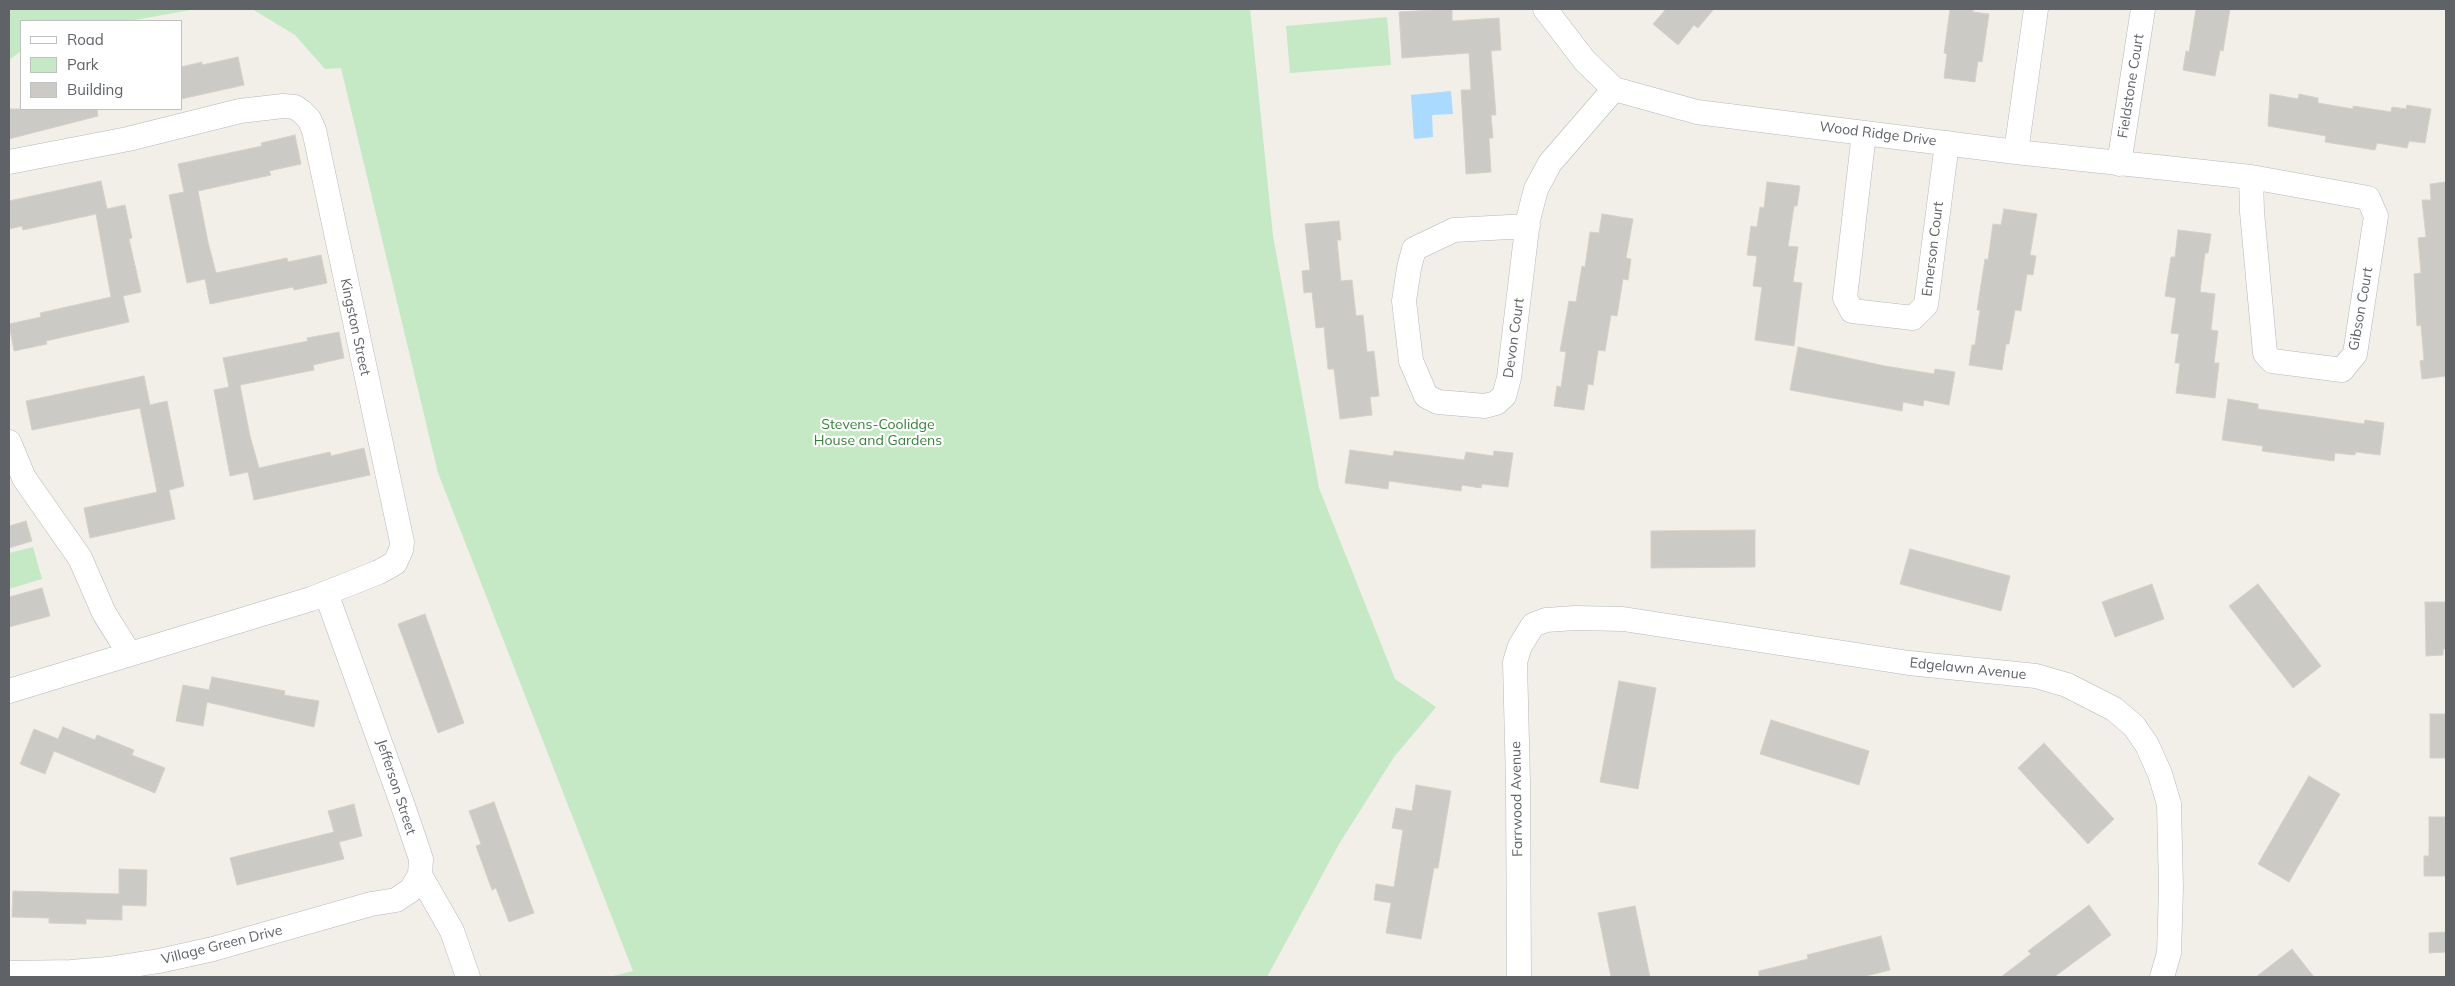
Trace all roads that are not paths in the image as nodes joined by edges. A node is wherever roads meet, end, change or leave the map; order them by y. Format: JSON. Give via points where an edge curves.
{"nodes":[{"id":1,"x":1545,"y":9,"type":"edge"},
{"id":2,"x":2036,"y":9,"type":"edge"},
{"id":3,"x":2143,"y":9,"type":"edge"},
{"id":4,"x":1614,"y":89,"type":"junction"},
{"id":5,"x":1864,"y":133,"type":"junction"},
{"id":6,"x":1947,"y":143,"type":"junction"},
{"id":7,"x":2016,"y":152,"type":"junction"},
{"id":8,"x":9,"y":162,"type":"edge"},
{"id":9,"x":2119,"y":164,"type":"junction"},
{"id":10,"x":2251,"y":177,"type":"junction"},
{"id":11,"x":1528,"y":226,"type":"junction"},
{"id":12,"x":9,"y":442,"type":"edge"},
{"id":13,"x":326,"y":593,"type":"junction"},
{"id":14,"x":1533,"y":625,"type":"joint"},
{"id":15,"x":129,"y":654,"type":"junction"},
{"id":16,"x":9,"y":691,"type":"edge"},
{"id":17,"x":420,"y":875,"type":"junction"},
{"id":18,"x":9,"y":973,"type":"edge"},
{"id":19,"x":468,"y":977,"type":"edge"},
{"id":20,"x":1519,"y":977,"type":"edge"},
{"id":21,"x":2162,"y":977,"type":"edge"}],
"edges":[{"from":1,"to":4,"type":"street","name":"Wood Ridge Drive","via":[[1585,61]]},
{"from":2,"to":7,"type":"street"},
{"from":3,"to":9,"type":"street","name":"Fieldstone Court"},
{"from":4,"to":5,"type":"street","name":"Wood Ridge Drive","via":[[1697,112]]},
{"from":4,"to":11,"type":"street","name":"Devon Court","via":[[1550,163],[1536,189]]},
{"from":5,"to":6,"type":"street","name":"Wood Ridge Drive"},
{"from":5,"to":6,"type":"street","name":"Emerson Court","via":[[1844,298],[1852,311],[1913,318],[1926,305]]},
{"from":6,"to":7,"type":"street","name":"Wood Ridge Drive"},
{"from":7,"to":9,"type":"street","name":"Wood Ridge Drive"},
{"from":8,"to":13,"type":"street","name":"Kingston Street","via":[[128,139],[240,111],[295,107],[309,119],[314,130],[402,542],[395,563]]},
{"from":9,"to":10,"type":"street","name":"Wood Ridge Drive"},
{"from":10,"to":10,"type":"street","name":"Gibson Court","via":[[2368,198],[2376,216],[2355,354],[2342,370],[2272,361],[2265,353]]},
{"from":11,"to":11,"type":"street","name":"Devon Court","via":[[1504,396],[1485,406],[1438,402],[1426,396],[1411,361],[1404,300],[1414,249],[1454,230]]},
{"from":12,"to":15,"type":"street","via":[[24,478],[80,558],[104,613]]},
{"from":13,"to":15,"type":"street","name":"Kingston Street"},
{"from":13,"to":17,"type":"street","name":"Jefferson Street","via":[[421,859]]},
{"from":14,"to":20,"type":"street","name":"Farrwood Avenue","via":[[1520,646],[1515,662]]},
{"from":14,"to":21,"type":"street","name":"Edgelawn Avenue","via":[[1546,620],[1622,619],[1909,663],[2036,676],[2067,685],[2114,709],[2134,726],[2146,745],[2160,774],[2169,804],[2171,906],[2169,953]]},
{"from":15,"to":16,"type":"street","name":"Kingston Street"},
{"from":17,"to":18,"type":"street","name":"Village Green Drive","via":[[411,890],[396,900],[371,904],[213,950],[108,969]]},
{"from":17,"to":19,"type":"street","name":"Jefferson Street","via":[[452,931]]}]}
